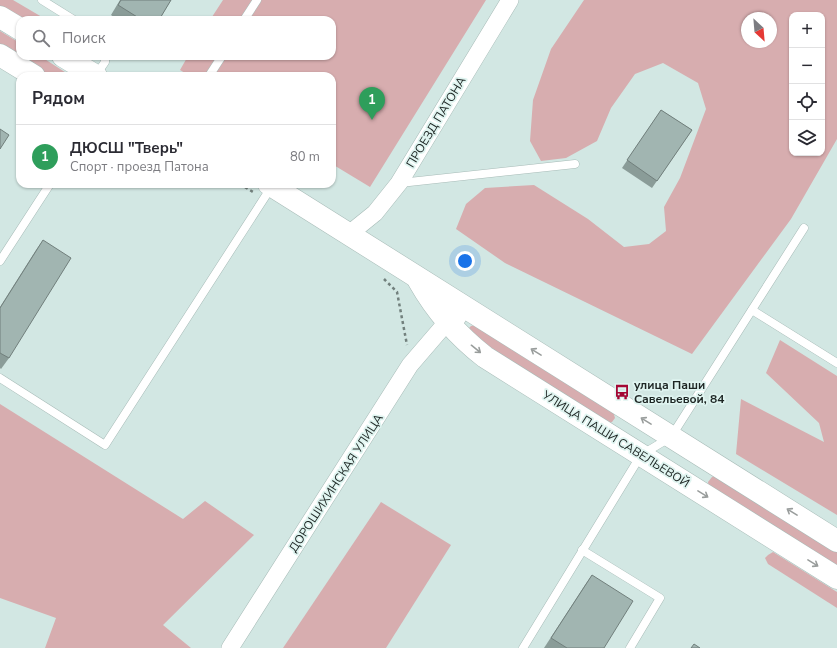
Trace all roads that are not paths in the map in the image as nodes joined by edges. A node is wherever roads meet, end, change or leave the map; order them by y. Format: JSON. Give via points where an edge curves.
{"nodes":[{"id":1,"x":42,"y":0,"type":"edge"},
{"id":2,"x":257,"y":0,"type":"edge"},
{"id":3,"x":510,"y":0,"type":"edge"},
{"id":4,"x":68,"y":16,"type":"edge"},
{"id":5,"x":247,"y":16,"type":"edge"},
{"id":6,"x":0,"y":17,"type":"edge"},
{"id":7,"x":16,"y":27,"type":"edge"},
{"id":8,"x":0,"y":55,"type":"edge"},
{"id":9,"x":69,"y":60,"type":"edge"},
{"id":10,"x":105,"y":60,"type":"edge"},
{"id":11,"x":219,"y":60,"type":"edge"},
{"id":12,"x":28,"y":72,"type":"edge"},
{"id":13,"x":89,"y":72,"type":"edge"},
{"id":14,"x":98,"y":72,"type":"edge"},
{"id":15,"x":212,"y":72,"type":"edge"},
{"id":16,"x":575,"y":164,"type":"dead end"},
{"id":17,"x":399,"y":183,"type":"junction"},
{"id":18,"x":47,"y":188,"type":"edge"},
{"id":19,"x":268,"y":190,"type":"edge"},
{"id":20,"x":804,"y":228,"type":"dead end"},
{"id":21,"x":349,"y":234,"type":"junction"},
{"id":22,"x":0,"y":261,"type":"edge"},
{"id":23,"x":416,"y":276,"type":"junction"},
{"id":24,"x":447,"y":295,"type":"junction"},
{"id":25,"x":752,"y":310,"type":"junction"},
{"id":26,"x":478,"y":315,"type":"junction"},
{"id":27,"x":448,"y":322,"type":"junction"},
{"id":28,"x":837,"y":363,"type":"edge"},
{"id":29,"x":0,"y":378,"type":"edge"},
{"id":30,"x":671,"y":437,"type":"junction"},
{"id":31,"x":641,"y":455,"type":"junction"},
{"id":32,"x":837,"y":540,"type":"edge"},
{"id":33,"x":582,"y":550,"type":"junction"},
{"id":34,"x":837,"y":578,"type":"edge"},
{"id":35,"x":524,"y":646,"type":"edge"},
{"id":36,"x":230,"y":648,"type":"edge"},
{"id":37,"x":534,"y":648,"type":"edge"},
{"id":38,"x":630,"y":648,"type":"edge"}],
"edges":[{"from":1,"to":4,"type":"lane"},
{"from":2,"to":5,"type":"lane"},
{"from":3,"to":17,"type":"street","name":"ПРОЕЗД ПАТОНА"},
{"from":6,"to":7,"type":"street"},
{"from":8,"to":12,"type":"street"},
{"from":9,"to":13,"type":"street"},
{"from":10,"to":14,"type":"lane"},
{"from":11,"to":15,"type":"lane"},
{"from":16,"to":17,"type":"lane"},
{"from":17,"to":21,"type":"street","name":"ПРОЕЗД ПАТОНА","via":[[375,213]]},
{"from":18,"to":22,"type":"lane"},
{"from":19,"to":21,"type":"street","name":"УЛИЦА ПАШИ САВЕЛЬЕВОЙ"},
{"from":19,"to":29,"type":"lane","via":[[106,446]]},
{"from":20,"to":25,"type":"lane"},
{"from":21,"to":23,"type":"street","name":"УЛИЦА ПАШИ САВЕЛЬЕВОЙ"},
{"from":23,"to":24,"type":"street","name":"УЛИЦА ПАШИ САВЕЛЬЕВОЙ"},
{"from":23,"to":27,"type":"street","name":"УЛИЦА ПАШИ САВЕЛЬЕВОЙ"},
{"from":24,"to":26,"type":"street","name":"УЛИЦА ПАШИ САВЕЛЬЕВОЙ"},
{"from":24,"to":27,"type":"street","via":[[450,309]]},
{"from":25,"to":28,"type":"lane"},
{"from":25,"to":30,"type":"lane"},
{"from":26,"to":27,"type":"street","via":[[457,317]]},
{"from":30,"to":26,"type":"street","name":"УЛИЦА ПАШИ САВЕЛЬЕВОЙ","one_way":true},
{"from":27,"to":31,"type":"street","name":"УЛИЦА ПАШИ САВЕЛЬЕВОЙ","one_way":true,"via":[[486,357]]},
{"from":27,"to":36,"type":"street","name":"ДОРОШИХИНСКАЯ УЛИЦА","via":[[410,365]]},
{"from":30,"to":31,"type":"lane"},
{"from":32,"to":30,"type":"street","name":"УЛИЦА ПАШИ САВЕЛЬЕВОЙ","one_way":true},
{"from":31,"to":33,"type":"lane"},
{"from":31,"to":34,"type":"street","name":"УЛИЦА ПАШИ САВЕЛЬЕВОЙ","one_way":true},
{"from":33,"to":35,"type":"lane"},
{"from":33,"to":38,"type":"lane","via":[[660,598]]},
{"from":35,"to":37,"type":"lane"}]}
